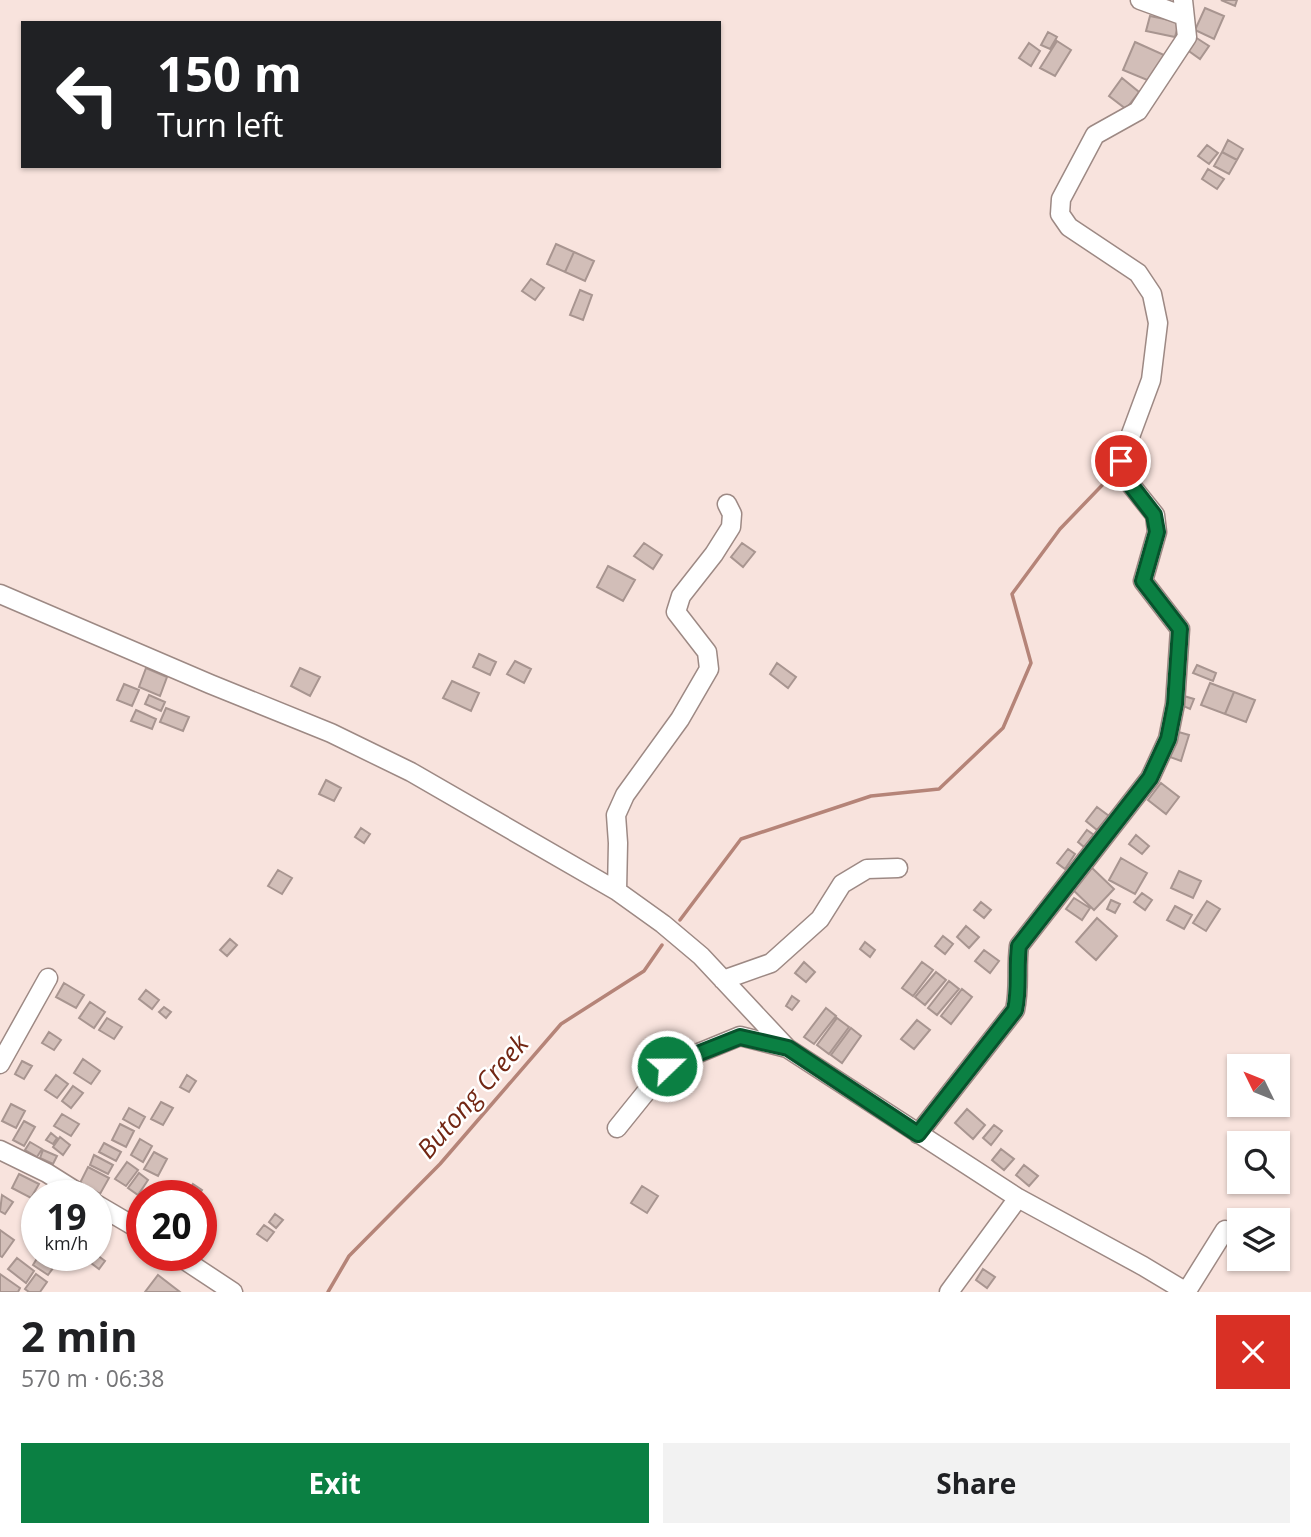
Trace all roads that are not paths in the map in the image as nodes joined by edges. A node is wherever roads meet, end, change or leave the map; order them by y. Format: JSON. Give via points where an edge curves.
{"nodes":[{"id":1,"x":1140,"y":0,"type":"edge"},
{"id":2,"x":1184,"y":8,"type":"edge"},
{"id":3,"x":727,"y":504,"type":"dead end"},
{"id":4,"x":0,"y":594,"type":"edge"},
{"id":5,"x":898,"y":868,"type":"dead end"},
{"id":6,"x":617,"y":891,"type":"junction"},
{"id":7,"x":48,"y":978,"type":"dead end"},
{"id":8,"x":723,"y":980,"type":"junction"},
{"id":9,"x":788,"y":1048,"type":"junction"},
{"id":10,"x":0,"y":1064,"type":"edge"},
{"id":11,"x":617,"y":1128,"type":"dead end"},
{"id":12,"x":918,"y":1134,"type":"junction"},
{"id":13,"x":0,"y":1150,"type":"edge"},
{"id":14,"x":58,"y":1180,"type":"edge"},
{"id":15,"x":1018,"y":1198,"type":"junction"},
{"id":16,"x":1225,"y":1230,"type":"dead end"},
{"id":17,"x":201,"y":1271,"type":"edge"},
{"id":18,"x":233,"y":1292,"type":"edge"},
{"id":19,"x":949,"y":1292,"type":"edge"}],
"edges":[{"from":1,"to":2,"type":"street"},
{"from":2,"to":12,"type":"street","via":[[1187,37],[1139,111],[1095,135],[1061,199],[1060,214],[1069,227],[1138,272],[1152,294],[1157,323],[1152,380],[1121,461],[1127,480],[1154,515],[1157,532],[1143,581],[1180,629],[1168,739],[1150,778],[1019,946],[1015,1010]]},
{"from":3,"to":6,"type":"street","via":[[731,527],[681,596],[676,612],[707,652],[709,669],[616,815]]},
{"from":4,"to":6,"type":"street","via":[[331,733],[411,772]]},
{"from":5,"to":8,"type":"street","via":[[867,869],[842,884],[820,919],[771,963]]},
{"from":6,"to":8,"type":"street","via":[[663,924]]},
{"from":7,"to":10,"type":"street"},
{"from":8,"to":9,"type":"street"},
{"from":9,"to":11,"type":"street","via":[[740,1037],[667,1066]]},
{"from":9,"to":12,"type":"street"},
{"from":12,"to":15,"type":"street"},
{"from":13,"to":14,"type":"street"},
{"from":15,"to":16,"type":"street","via":[[1183,1290]]},
{"from":15,"to":19,"type":"street"},
{"from":17,"to":18,"type":"street"}]}
